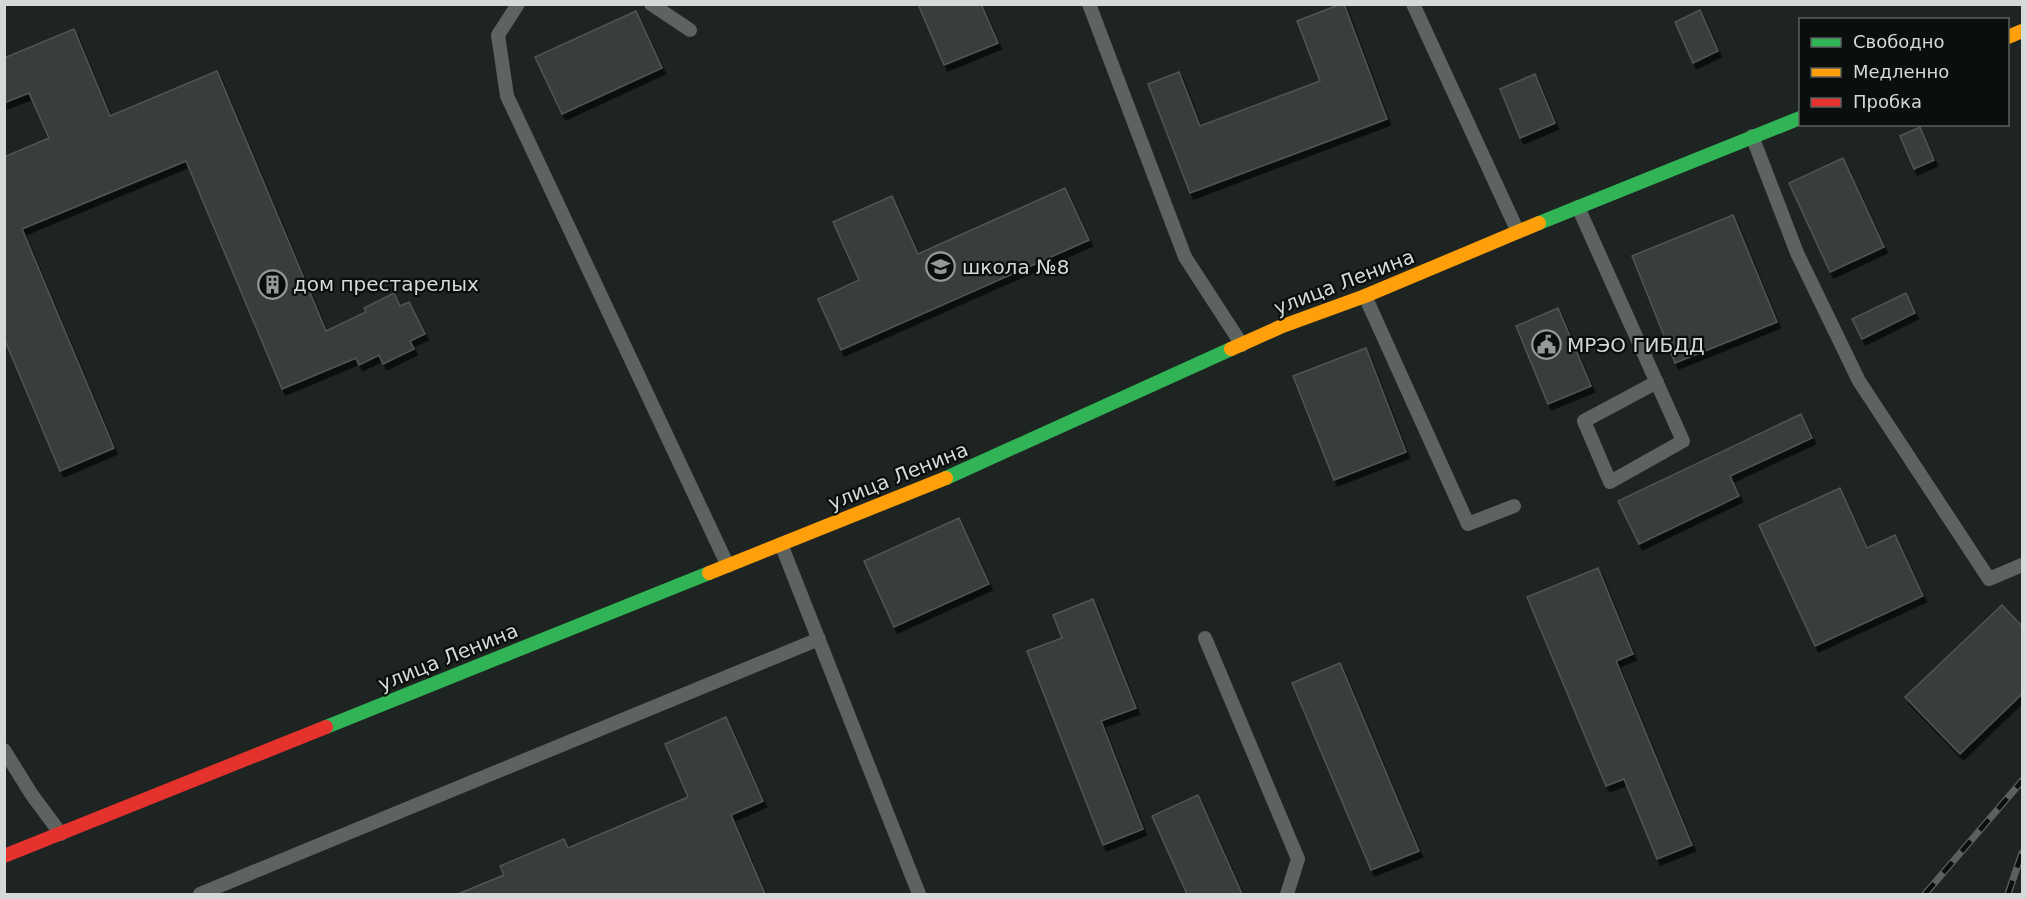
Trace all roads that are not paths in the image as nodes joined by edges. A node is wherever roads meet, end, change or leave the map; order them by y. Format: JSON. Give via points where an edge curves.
{"nodes":[{"id":1,"x":518,"y":4,"type":"edge"},
{"id":2,"x":651,"y":4,"type":"edge"},
{"id":3,"x":1089,"y":4,"type":"edge"},
{"id":4,"x":1413,"y":4,"type":"edge"},
{"id":5,"x":690,"y":30,"type":"dead end"},
{"id":6,"x":1799,"y":117,"type":"edge"},
{"id":7,"x":1752,"y":136,"type":"junction"},
{"id":8,"x":1578,"y":207,"type":"junction"},
{"id":9,"x":1518,"y":232,"type":"junction"},
{"id":10,"x":1365,"y":296,"type":"junction"},
{"id":11,"x":1242,"y":345,"type":"junction"},
{"id":12,"x":1657,"y":382,"type":"junction"},
{"id":13,"x":1514,"y":506,"type":"dead end"},
{"id":14,"x":781,"y":544,"type":"junction"},
{"id":15,"x":2022,"y":565,"type":"edge"},
{"id":16,"x":728,"y":566,"type":"junction"},
{"id":17,"x":1205,"y":638,"type":"dead end"},
{"id":18,"x":819,"y":639,"type":"junction"},
{"id":19,"x":4,"y":750,"type":"edge"},
{"id":20,"x":61,"y":834,"type":"junction"},
{"id":21,"x":4,"y":856,"type":"edge"},
{"id":22,"x":200,"y":894,"type":"edge"},
{"id":23,"x":919,"y":894,"type":"edge"},
{"id":24,"x":1287,"y":894,"type":"edge"}],
"edges":[{"from":1,"to":16,"type":"lane","via":[[498,35],[507,96]]},
{"from":2,"to":5,"type":"lane"},
{"from":3,"to":11,"type":"lane","via":[[1185,256]]},
{"from":4,"to":9,"type":"lane"},
{"from":6,"to":7,"type":"main road","name":"улица Ленина"},
{"from":7,"to":8,"type":"main road","name":"улица Ленина"},
{"from":7,"to":15,"type":"lane","via":[[1797,253],[1859,381],[1989,579]]},
{"from":8,"to":9,"type":"main road","name":"улица Ленина"},
{"from":8,"to":12,"type":"lane"},
{"from":9,"to":10,"type":"main road","name":"улица Ленина"},
{"from":10,"to":11,"type":"main road","name":"улица Ленина"},
{"from":10,"to":13,"type":"lane","via":[[1468,524]]},
{"from":11,"to":14,"type":"main road","name":"улица Ленина","via":[[974,467]]},
{"from":12,"to":12,"type":"lane","via":[[1683,441],[1610,482],[1584,420]]},
{"from":14,"to":16,"type":"main road","name":"улица Ленина"},
{"from":14,"to":18,"type":"lane"},
{"from":16,"to":20,"type":"main road","name":"улица Ленина"},
{"from":17,"to":24,"type":"lane","via":[[1298,859]]},
{"from":18,"to":22,"type":"lane"},
{"from":18,"to":23,"type":"lane"},
{"from":19,"to":20,"type":"lane"},
{"from":20,"to":21,"type":"main road","name":"улица Ленина"}]}
